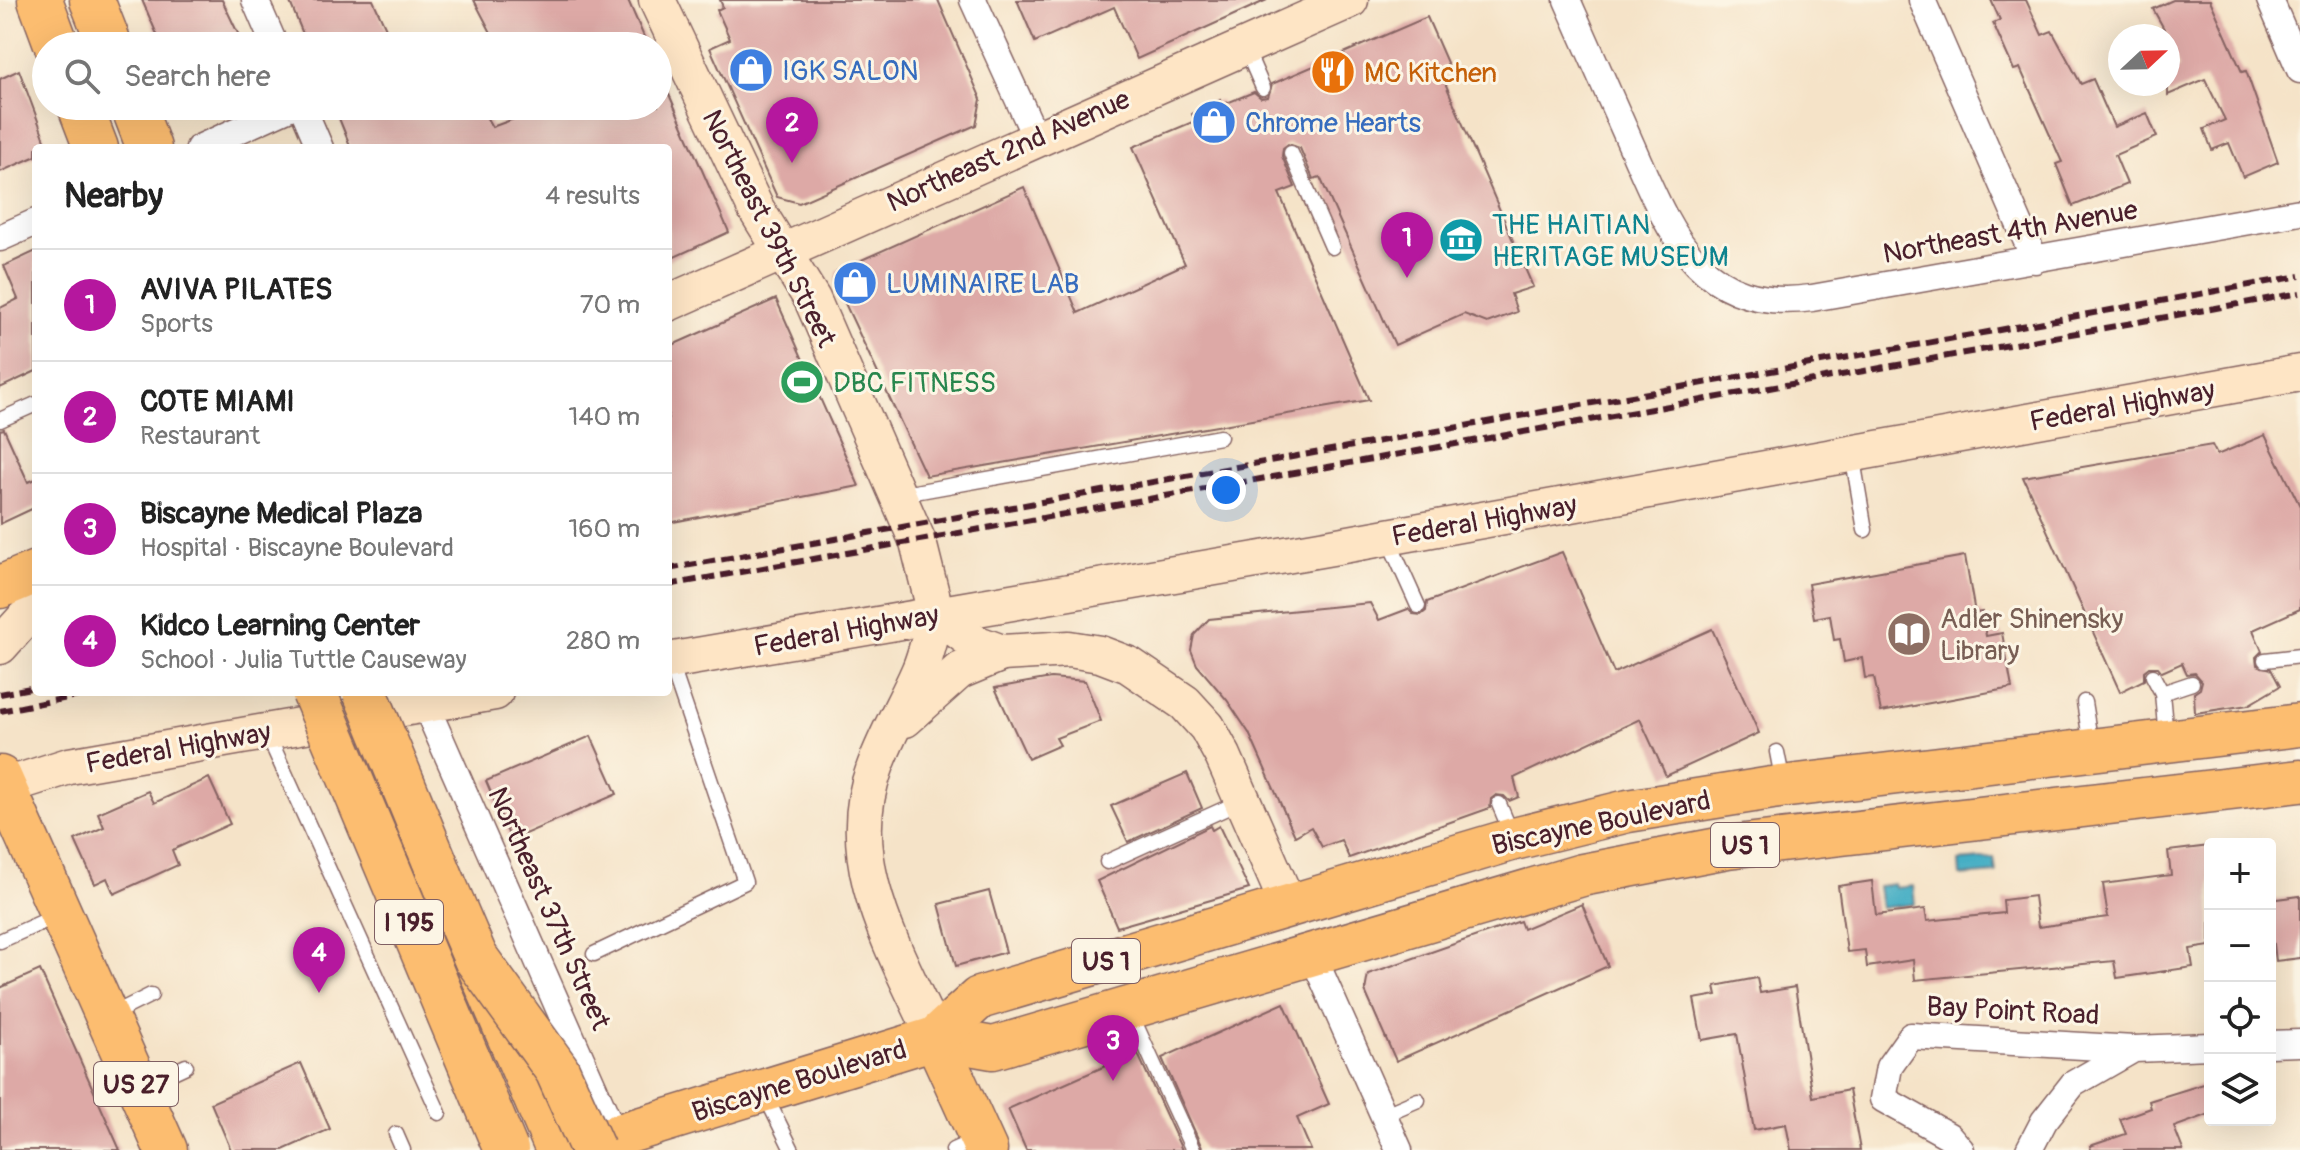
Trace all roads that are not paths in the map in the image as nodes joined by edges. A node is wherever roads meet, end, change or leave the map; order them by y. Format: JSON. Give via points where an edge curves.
{"nodes":[{"id":1,"x":40,"y":0,"type":"edge"},
{"id":2,"x":92,"y":0,"type":"edge"},
{"id":3,"x":255,"y":0,"type":"edge"},
{"id":4,"x":657,"y":0,"type":"edge"},
{"id":5,"x":973,"y":0,"type":"edge"},
{"id":6,"x":1567,"y":0,"type":"edge"},
{"id":7,"x":1922,"y":0,"type":"edge"},
{"id":8,"x":2270,"y":0,"type":"edge"},
{"id":9,"x":1329,"y":4,"type":"edge"},
{"id":10,"x":52,"y":32,"type":"edge"},
{"id":11,"x":105,"y":32,"type":"edge"},
{"id":12,"x":269,"y":32,"type":"edge"},
{"id":13,"x":1245,"y":46,"type":"junction"},
{"id":14,"x":2300,"y":70,"type":"edge"},
{"id":15,"x":1263,"y":88,"type":"dead end"},
{"id":16,"x":85,"y":120,"type":"edge"},
{"id":17,"x":138,"y":120,"type":"edge"},
{"id":18,"x":261,"y":120,"type":"edge"},
{"id":19,"x":308,"y":120,"type":"edge"},
{"id":20,"x":1036,"y":138,"type":"junction"},
{"id":21,"x":94,"y":144,"type":"edge"},
{"id":22,"x":147,"y":144,"type":"edge"},
{"id":23,"x":208,"y":144,"type":"edge"},
{"id":24,"x":318,"y":144,"type":"edge"},
{"id":25,"x":1291,"y":153,"type":"dead end"},
{"id":26,"x":2300,"y":212,"type":"edge"},
{"id":27,"x":32,"y":224,"type":"edge"},
{"id":28,"x":0,"y":238,"type":"edge"},
{"id":29,"x":1332,"y":247,"type":"dead end"},
{"id":30,"x":781,"y":251,"type":"junction"},
{"id":31,"x":2035,"y":260,"type":"junction"},
{"id":32,"x":672,"y":301,"type":"edge"},
{"id":33,"x":2300,"y":373,"type":"edge"},
{"id":34,"x":32,"y":406,"type":"edge"},
{"id":35,"x":0,"y":420,"type":"edge"},
{"id":36,"x":1220,"y":437,"type":"dead end"},
{"id":37,"x":1851,"y":453,"type":"junction"},
{"id":38,"x":897,"y":495,"type":"junction"},
{"id":39,"x":1865,"y":530,"type":"dead end"},
{"id":40,"x":1387,"y":537,"type":"junction"},
{"id":41,"x":32,"y":574,"type":"edge"},
{"id":42,"x":0,"y":587,"type":"edge"},
{"id":43,"x":1418,"y":606,"type":"dead end"},
{"id":44,"x":32,"y":610,"type":"edge"},
{"id":45,"x":936,"y":614,"type":"junction"},
{"id":46,"x":0,"y":646,"type":"edge"},
{"id":47,"x":1002,"y":653,"type":"junction"},
{"id":48,"x":2300,"y":656,"type":"edge"},
{"id":49,"x":672,"y":660,"type":"edge"},
{"id":50,"x":2265,"y":660,"type":"dead end"},
{"id":51,"x":672,"y":670,"type":"edge"},
{"id":52,"x":2153,"y":676,"type":"dead end"},
{"id":53,"x":2192,"y":683,"type":"dead end"},
{"id":54,"x":2162,"y":693,"type":"junction"},
{"id":55,"x":316,"y":696,"type":"edge"},
{"id":56,"x":367,"y":696,"type":"edge"},
{"id":57,"x":475,"y":696,"type":"edge"},
{"id":58,"x":2084,"y":702,"type":"dead end"},
{"id":59,"x":426,"y":706,"type":"junction"},
{"id":60,"x":2300,"y":725,"type":"edge"},
{"id":61,"x":266,"y":731,"type":"junction"},
{"id":62,"x":890,"y":734,"type":"junction"},
{"id":63,"x":2167,"y":742,"type":"junction"},
{"id":64,"x":2092,"y":751,"type":"junction"},
{"id":65,"x":2300,"y":781,"type":"edge"},
{"id":66,"x":2,"y":784,"type":"edge"},
{"id":67,"x":1243,"y":801,"type":"junction"},
{"id":68,"x":1628,"y":811,"type":"junction"},
{"id":69,"x":1107,"y":862,"type":"dead end"},
{"id":70,"x":1289,"y":907,"type":"junction"},
{"id":71,"x":61,"y":914,"type":"junction"},
{"id":72,"x":0,"y":941,"type":"edge"},
{"id":73,"x":594,"y":954,"type":"dead end"},
{"id":74,"x":1312,"y":954,"type":"junction"},
{"id":75,"x":476,"y":958,"type":"junction"},
{"id":76,"x":151,"y":995,"type":"dead end"},
{"id":77,"x":1129,"y":1008,"type":"junction"},
{"id":78,"x":107,"y":1017,"type":"junction"},
{"id":79,"x":935,"y":1038,"type":"junction"},
{"id":80,"x":2300,"y":1043,"type":"edge"},
{"id":81,"x":2276,"y":1044,"type":"edge"},
{"id":82,"x":2204,"y":1046,"type":"edge"},
{"id":83,"x":2134,"y":1049,"type":"junction"},
{"id":84,"x":186,"y":1066,"type":"dead end"},
{"id":85,"x":138,"y":1088,"type":"junction"},
{"id":86,"x":763,"y":1091,"type":"junction"},
{"id":87,"x":1418,"y":1100,"type":"dead end"},
{"id":88,"x":439,"y":1113,"type":"dead end"},
{"id":89,"x":1383,"y":1115,"type":"junction"},
{"id":90,"x":396,"y":1134,"type":"dead end"},
{"id":91,"x":613,"y":1143,"type":"edge"},
{"id":92,"x":973,"y":1146,"type":"edge"},
{"id":93,"x":166,"y":1150,"type":"edge"},
{"id":94,"x":403,"y":1150,"type":"edge"},
{"id":95,"x":506,"y":1150,"type":"edge"},
{"id":96,"x":558,"y":1150,"type":"edge"},
{"id":97,"x":570,"y":1150,"type":"edge"},
{"id":98,"x":792,"y":1150,"type":"edge"},
{"id":99,"x":1193,"y":1150,"type":"edge"},
{"id":100,"x":1399,"y":1150,"type":"edge"},
{"id":101,"x":1961,"y":1150,"type":"edge"},
{"id":102,"x":2029,"y":1150,"type":"edge"}],
"edges":[{"from":1,"to":10,"type":"highway"},
{"from":2,"to":11,"type":"highway"},
{"from":3,"to":12,"type":"street"},
{"from":4,"to":30,"type":"street","name":"Northeast 39th Street"},
{"from":5,"to":20,"type":"street"},
{"from":6,"to":31,"type":"street","name":"Northeast 4th Avenue","via":[[1672,234],[1701,270],[1733,290],[1789,301]]},
{"from":7,"to":31,"type":"street"},
{"from":8,"to":14,"type":"street"},
{"from":9,"to":13,"type":"street","name":"Northeast 2nd Avenue"},
{"from":13,"to":15,"type":"lane"},
{"from":13,"to":20,"type":"street","name":"Northeast 2nd Avenue"},
{"from":16,"to":21,"type":"highway"},
{"from":17,"to":22,"type":"highway"},
{"from":18,"to":23,"type":"street"},
{"from":19,"to":24,"type":"street"},
{"from":20,"to":30,"type":"street","name":"Northeast 2nd Avenue"},
{"from":25,"to":29,"type":"lane"},
{"from":26,"to":31,"type":"street","name":"Northeast 4th Avenue"},
{"from":27,"to":28,"type":"street"},
{"from":30,"to":32,"type":"street","name":"Northeast 2nd Avenue"},
{"from":30,"to":38,"type":"street","name":"Northeast 39th Street","via":[[812,299]]},
{"from":33,"to":37,"type":"street","name":"Federal Highway"},
{"from":34,"to":35,"type":"lane"},
{"from":36,"to":38,"type":"lane"},
{"from":37,"to":39,"type":"lane"},
{"from":37,"to":40,"type":"street","name":"Federal Highway"},
{"from":38,"to":45,"type":"street","name":"Northeast 39th Street","via":[[918,542]]},
{"from":40,"to":43,"type":"lane"},
{"from":40,"to":45,"type":"street","name":"Federal Highway"},
{"from":41,"to":42,"type":"main road"},
{"from":44,"to":46,"type":"street"},
{"from":45,"to":47,"type":"street","via":[[975,643]]},
{"from":45,"to":49,"type":"street","name":"Federal Highway"},
{"from":45,"to":62,"type":"street","via":[[920,670]]},
{"from":47,"to":62,"type":"street","via":[[959,671]]},
{"from":47,"to":67,"type":"street","via":[[1069,649],[1129,665],[1185,703],[1207,727]]},
{"from":48,"to":50,"type":"lane"},
{"from":51,"to":73,"type":"lane","via":[[745,882]]},
{"from":52,"to":54,"type":"lane"},
{"from":53,"to":54,"type":"lane"},
{"from":54,"to":63,"type":"lane"},
{"from":55,"to":95,"type":"highway","number":"I 195","bridge":true},
{"from":56,"to":75,"type":"highway","number":"I 195","bridge":true},
{"from":57,"to":59,"type":"street","name":"Federal Highway"},
{"from":58,"to":64,"type":"lane"},
{"from":59,"to":61,"type":"street","name":"Federal Highway"},
{"from":59,"to":91,"type":"street","name":"Northeast 37th Street"},
{"from":60,"to":63,"type":"main road","name":"Biscayne Boulevard","number":"US 1"},
{"from":61,"to":66,"type":"street","name":"Federal Highway","via":[[69,766]]},
{"from":61,"to":88,"type":"lane"},
{"from":62,"to":79,"type":"street","via":[[869,783],[863,852],[871,890]]},
{"from":63,"to":64,"type":"main road","name":"Biscayne Boulevard","number":"US 1"},
{"from":64,"to":68,"type":"main road","name":"Biscayne Boulevard","number":"US 1","via":[[1781,770]]},
{"from":65,"to":74,"type":"main road","name":"Biscayne Boulevard","number":"US 1","via":[[1651,860],[1517,893]]},
{"from":66,"to":71,"type":"main road","number":"US 27"},
{"from":67,"to":69,"type":"lane"},
{"from":67,"to":70,"type":"street"},
{"from":68,"to":70,"type":"main road","name":"Biscayne Boulevard","number":"US 1","via":[[1506,822]]},
{"from":68,"to":74,"type":"main road","via":[[1563,858],[1330,927]]},
{"from":70,"to":79,"type":"main road","name":"Biscayne Boulevard","number":"US 1","via":[[979,998]]},
{"from":71,"to":72,"type":"lane"},
{"from":71,"to":78,"type":"main road","number":"US 27"},
{"from":74,"to":77,"type":"main road","name":"Biscayne Boulevard","number":"US 1"},
{"from":74,"to":89,"type":"street"},
{"from":75,"to":91,"type":"highway","bridge":true},
{"from":75,"to":96,"type":"highway","number":"I 195","bridge":true},
{"from":76,"to":78,"type":"lane"},
{"from":77,"to":79,"type":"main road","name":"Biscayne Boulevard","number":"US 1","via":[[993,1048]]},
{"from":77,"to":99,"type":"lane"},
{"from":78,"to":85,"type":"main road","number":"US 27"},
{"from":79,"to":86,"type":"main road","name":"Biscayne Boulevard","number":"US 1"},
{"from":79,"to":92,"type":"main road"},
{"from":80,"to":81,"type":"street"},
{"from":82,"to":83,"type":"street","name":"Bay Point Road"},
{"from":83,"to":101,"type":"street","name":"Bay Point Road","via":[[1911,1036],[1889,1067],[1883,1099],[1949,1136]]},
{"from":83,"to":102,"type":"street","name":"Bay Point Road","via":[[2073,1084]]},
{"from":84,"to":85,"type":"lane"},
{"from":85,"to":93,"type":"main road","number":"US 27"},
{"from":86,"to":91,"type":"main road","name":"Biscayne Boulevard","number":"US 1"},
{"from":86,"to":98,"type":"lane"},
{"from":87,"to":89,"type":"lane"},
{"from":89,"to":100,"type":"street"},
{"from":90,"to":94,"type":"lane"},
{"from":91,"to":97,"type":"main road","name":"Biscayne Boulevard","number":"US 1"}]}
